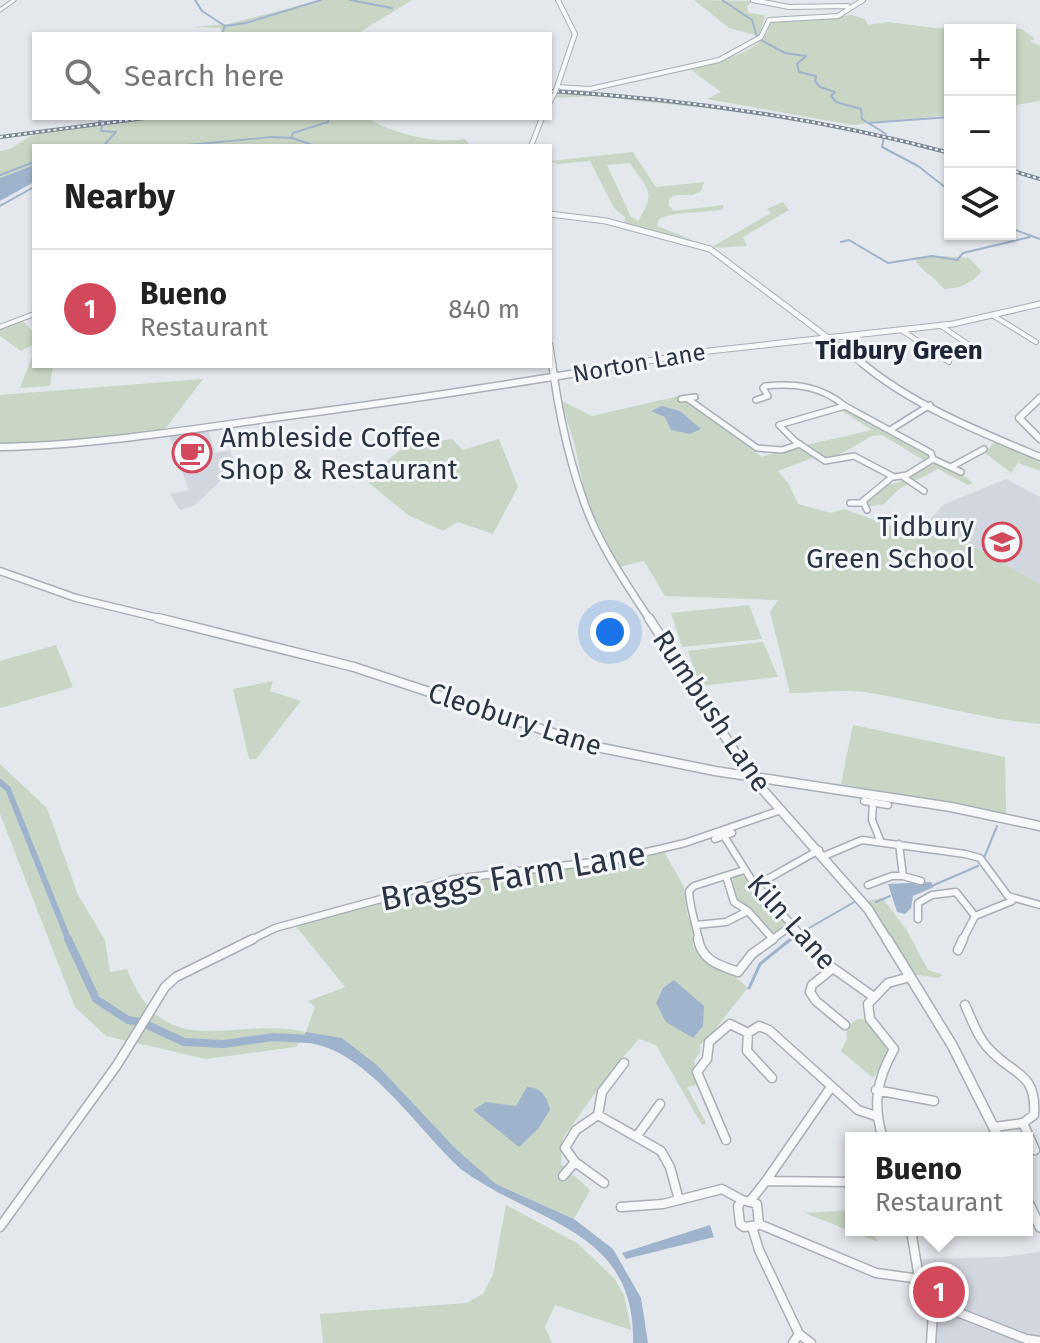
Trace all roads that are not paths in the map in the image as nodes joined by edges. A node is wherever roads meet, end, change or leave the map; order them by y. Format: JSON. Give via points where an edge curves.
{"nodes":[{"id":1,"x":14,"y":0,"type":"edge"},
{"id":2,"x":558,"y":0,"type":"edge"},
{"id":3,"x":753,"y":0,"type":"edge"},
{"id":4,"x":863,"y":0,"type":"edge"},
{"id":5,"x":848,"y":6,"type":"junction"},
{"id":6,"x":824,"y":9,"type":"junction"},
{"id":7,"x":0,"y":10,"type":"edge"},
{"id":8,"x":844,"y":12,"type":"junction"},
{"id":9,"x":556,"y":90,"type":"junction"},
{"id":10,"x":552,"y":98,"type":"edge"},
{"id":11,"x":541,"y":120,"type":"edge"},
{"id":12,"x":532,"y":144,"type":"edge"},
{"id":13,"x":552,"y":214,"type":"edge"},
{"id":14,"x":1040,"y":304,"type":"edge"},
{"id":15,"x":32,"y":315,"type":"edge"},
{"id":16,"x":994,"y":316,"type":"junction"},
{"id":17,"x":940,"y":325,"type":"junction"},
{"id":18,"x":0,"y":327,"type":"edge"},
{"id":19,"x":903,"y":331,"type":"junction"},
{"id":20,"x":830,"y":338,"type":"junction"},
{"id":21,"x":1036,"y":342,"type":"dead end"},
{"id":22,"x":982,"y":353,"type":"dead end"},
{"id":23,"x":552,"y":358,"type":"edge"},
{"id":24,"x":949,"y":362,"type":"dead end"},
{"id":25,"x":555,"y":378,"type":"junction"},
{"id":26,"x":688,"y":398,"type":"dead end"},
{"id":27,"x":1040,"y":398,"type":"edge"},
{"id":28,"x":756,"y":400,"type":"dead end"},
{"id":29,"x":930,"y":405,"type":"junction"},
{"id":30,"x":845,"y":406,"type":"junction"},
{"id":31,"x":727,"y":417,"type":"dead end"},
{"id":32,"x":718,"y":421,"type":"junction"},
{"id":33,"x":890,"y":430,"type":"junction"},
{"id":34,"x":1040,"y":439,"type":"edge"},
{"id":35,"x":800,"y":444,"type":"junction"},
{"id":36,"x":0,"y":447,"type":"edge"},
{"id":37,"x":984,"y":453,"type":"dead end"},
{"id":38,"x":1040,"y":457,"type":"edge"},
{"id":39,"x":933,"y":459,"type":"junction"},
{"id":40,"x":951,"y":467,"type":"junction"},
{"id":41,"x":961,"y":472,"type":"dead end"},
{"id":42,"x":902,"y":476,"type":"junction"},
{"id":43,"x":892,"y":477,"type":"junction"},
{"id":44,"x":925,"y":491,"type":"dead end"},
{"id":45,"x":850,"y":503,"type":"dead end"},
{"id":46,"x":0,"y":571,"type":"edge"},
{"id":47,"x":749,"y":774,"type":"junction"},
{"id":48,"x":864,"y":801,"type":"dead end"},
{"id":49,"x":873,"y":802,"type":"junction"},
{"id":50,"x":888,"y":805,"type":"dead end"},
{"id":51,"x":781,"y":810,"type":"junction"},
{"id":52,"x":1040,"y":826,"type":"edge"},
{"id":53,"x":715,"y":839,"type":"dead end"},
{"id":54,"x":880,"y":840,"type":"junction"},
{"id":55,"x":899,"y":844,"type":"junction"},
{"id":56,"x":821,"y":853,"type":"junction"},
{"id":57,"x":744,"y":870,"type":"junction"},
{"id":58,"x":726,"y":876,"type":"junction"},
{"id":59,"x":903,"y":876,"type":"junction"},
{"id":60,"x":877,"y":880,"type":"junction"},
{"id":61,"x":921,"y":881,"type":"dead end"},
{"id":62,"x":757,"y":885,"type":"junction"},
{"id":63,"x":868,"y":885,"type":"dead end"},
{"id":64,"x":880,"y":889,"type":"dead end"},
{"id":65,"x":1012,"y":901,"type":"junction"},
{"id":66,"x":1040,"y":905,"type":"edge"},
{"id":67,"x":748,"y":911,"type":"junction"},
{"id":68,"x":975,"y":916,"type":"junction"},
{"id":69,"x":918,"y":919,"type":"dead end"},
{"id":70,"x":696,"y":925,"type":"junction"},
{"id":71,"x":792,"y":925,"type":"junction"},
{"id":72,"x":772,"y":938,"type":"junction"},
{"id":73,"x":958,"y":950,"type":"dead end"},
{"id":74,"x":832,"y":969,"type":"junction"},
{"id":75,"x":910,"y":977,"type":"junction"},
{"id":76,"x":871,"y":995,"type":"junction"},
{"id":77,"x":963,"y":1007,"type":"dead end"},
{"id":78,"x":845,"y":1025,"type":"dead end"},
{"id":79,"x":748,"y":1033,"type":"junction"},
{"id":80,"x":624,"y":1063,"type":"dead end"},
{"id":81,"x":772,"y":1078,"type":"dead end"},
{"id":82,"x":831,"y":1087,"type":"junction"},
{"id":83,"x":876,"y":1090,"type":"junction"},
{"id":84,"x":934,"y":1101,"type":"dead end"},
{"id":85,"x":660,"y":1104,"type":"dead end"},
{"id":86,"x":598,"y":1115,"type":"junction"},
{"id":87,"x":876,"y":1116,"type":"junction"},
{"id":88,"x":1023,"y":1123,"type":"junction"},
{"id":89,"x":994,"y":1127,"type":"junction"},
{"id":90,"x":881,"y":1132,"type":"edge"},
{"id":91,"x":996,"y":1132,"type":"edge"},
{"id":92,"x":1027,"y":1132,"type":"edge"},
{"id":93,"x":637,"y":1136,"type":"junction"},
{"id":94,"x":726,"y":1140,"type":"dead end"},
{"id":95,"x":1033,"y":1146,"type":"edge"},
{"id":96,"x":1035,"y":1150,"type":"dead end"},
{"id":97,"x":575,"y":1162,"type":"junction"},
{"id":98,"x":563,"y":1176,"type":"dead end"},
{"id":99,"x":766,"y":1181,"type":"junction"},
{"id":100,"x":845,"y":1182,"type":"edge"},
{"id":101,"x":604,"y":1183,"type":"dead end"},
{"id":102,"x":679,"y":1200,"type":"junction"},
{"id":103,"x":746,"y":1200,"type":"junction"},
{"id":104,"x":621,"y":1207,"type":"dead end"},
{"id":105,"x":755,"y":1226,"type":"junction"},
{"id":106,"x":0,"y":1227,"type":"edge"},
{"id":107,"x":912,"y":1236,"type":"edge"},
{"id":108,"x":920,"y":1279,"type":"junction"},
{"id":109,"x":929,"y":1301,"type":"junction"},
{"id":110,"x":796,"y":1339,"type":"edge"},
{"id":111,"x":1040,"y":1341,"type":"edge"},
{"id":112,"x":811,"y":1343,"type":"edge"},
{"id":113,"x":931,"y":1343,"type":"edge"}],
"edges":[{"from":1,"to":7,"type":"street"},
{"from":2,"to":9,"type":"street","via":[[575,34]]},
{"from":3,"to":6,"type":"street"},
{"from":4,"to":5,"type":"street"},
{"from":5,"to":6,"type":"street"},
{"from":5,"to":8,"type":"street"},
{"from":6,"to":8,"type":"street"},
{"from":8,"to":9,"type":"street","via":[[769,20],[759,38],[730,56],[688,68],[590,89]]},
{"from":9,"to":10,"type":"street"},
{"from":11,"to":12,"type":"street"},
{"from":13,"to":20,"type":"street","via":[[606,221],[710,249]]},
{"from":14,"to":16,"type":"street","name":"Norton Lane"},
{"from":15,"to":18,"type":"street"},
{"from":16,"to":17,"type":"street","name":"Norton Lane"},
{"from":16,"to":21,"type":"street"},
{"from":17,"to":19,"type":"street","name":"Norton Lane"},
{"from":17,"to":22,"type":"street","via":[[969,345],[974,355]]},
{"from":19,"to":20,"type":"street","name":"Norton Lane"},
{"from":19,"to":24,"type":"street"},
{"from":20,"to":25,"type":"street","name":"Norton Lane","via":[[723,349]]},
{"from":20,"to":29,"type":"street","via":[[883,381]]},
{"from":23,"to":25,"type":"street","name":"Rumbush Lane"},
{"from":25,"to":36,"type":"street","name":"Norton Lane","via":[[98,443]]},
{"from":25,"to":47,"type":"street","name":"Rumbush Lane","via":[[582,498],[593,522],[616,568]]},
{"from":26,"to":32,"type":"street"},
{"from":27,"to":34,"type":"street","via":[[1019,418]]},
{"from":28,"to":30,"type":"street","via":[[769,395],[765,386],[798,383],[827,392]]},
{"from":29,"to":33,"type":"street"},
{"from":29,"to":38,"type":"street"},
{"from":30,"to":33,"type":"street"},
{"from":30,"to":35,"type":"street","via":[[781,422]]},
{"from":31,"to":32,"type":"street"},
{"from":32,"to":35,"type":"street","via":[[762,449]]},
{"from":33,"to":39,"type":"street"},
{"from":35,"to":43,"type":"street","via":[[825,461],[854,456]]},
{"from":37,"to":40,"type":"street"},
{"from":39,"to":40,"type":"street"},
{"from":39,"to":42,"type":"street"},
{"from":40,"to":41,"type":"street"},
{"from":42,"to":43,"type":"street"},
{"from":42,"to":44,"type":"street"},
{"from":43,"to":45,"type":"street","via":[[865,506]]},
{"from":46,"to":47,"type":"street","name":"Cleobury Lane","via":[[76,598],[354,667],[592,746]]},
{"from":47,"to":51,"type":"street","name":"Rumbush Lane"},
{"from":47,"to":52,"type":"street","name":"Cleobury Lane"},
{"from":48,"to":49,"type":"street"},
{"from":49,"to":50,"type":"street"},
{"from":49,"to":54,"type":"street","via":[[872,820]]},
{"from":51,"to":56,"type":"street","name":"Rumbush Lane"},
{"from":51,"to":106,"type":"street","name":"Braggs Farm Lane","via":[[685,843],[617,859],[454,879],[275,928],[176,977]]},
{"from":53,"to":57,"type":"street","name":"Kiln Lane","via":[[728,835]]},
{"from":54,"to":55,"type":"street"},
{"from":54,"to":56,"type":"street","via":[[858,839]]},
{"from":55,"to":59,"type":"street"},
{"from":55,"to":65,"type":"street","via":[[945,849],[982,861]]},
{"from":56,"to":62,"type":"street"},
{"from":56,"to":75,"type":"street","name":"Rumbush Lane","via":[[868,909]]},
{"from":57,"to":58,"type":"street"},
{"from":57,"to":62,"type":"street","name":"Kiln Lane"},
{"from":58,"to":67,"type":"street","via":[[734,902]]},
{"from":58,"to":70,"type":"street","via":[[689,891],[690,917]]},
{"from":59,"to":60,"type":"street"},
{"from":59,"to":61,"type":"street"},
{"from":60,"to":63,"type":"street"},
{"from":60,"to":64,"type":"street"},
{"from":62,"to":71,"type":"street","name":"Kiln Lane"},
{"from":65,"to":66,"type":"street"},
{"from":65,"to":68,"type":"street"},
{"from":67,"to":70,"type":"street","via":[[726,922]]},
{"from":67,"to":72,"type":"street"},
{"from":68,"to":69,"type":"street","via":[[950,891],[918,903]]},
{"from":68,"to":73,"type":"street"},
{"from":70,"to":72,"type":"street","via":[[700,950],[733,972]]},
{"from":71,"to":72,"type":"street"},
{"from":71,"to":74,"type":"street","name":"Kiln Lane"},
{"from":74,"to":76,"type":"street","name":"Kiln Lane"},
{"from":74,"to":78,"type":"street","via":[[809,982],[810,992]]},
{"from":75,"to":76,"type":"street"},
{"from":75,"to":89,"type":"street","name":"Rumbush Lane"},
{"from":76,"to":83,"type":"street","via":[[871,1023],[895,1046]]},
{"from":77,"to":88,"type":"street","via":[[992,1053],[1024,1070],[1035,1086],[1038,1106]]},
{"from":79,"to":81,"type":"street","via":[[747,1051]]},
{"from":79,"to":82,"type":"street","via":[[759,1026],[769,1030]]},
{"from":79,"to":94,"type":"street","via":[[730,1024],[709,1042],[707,1059],[697,1072]]},
{"from":80,"to":86,"type":"street","via":[[602,1092]]},
{"from":82,"to":87,"type":"street","via":[[858,1110]]},
{"from":82,"to":99,"type":"street"},
{"from":83,"to":84,"type":"street","via":[[895,1091],[917,1102]]},
{"from":83,"to":87,"type":"street"},
{"from":85,"to":93,"type":"street"},
{"from":86,"to":93,"type":"street"},
{"from":86,"to":97,"type":"street","via":[[567,1141],[565,1148]]},
{"from":87,"to":90,"type":"street"},
{"from":88,"to":89,"type":"street"},
{"from":88,"to":92,"type":"street"},
{"from":89,"to":91,"type":"street","name":"Rumbush Lane"},
{"from":93,"to":102,"type":"street","via":[[661,1151]]},
{"from":95,"to":96,"type":"street"},
{"from":97,"to":98,"type":"street"},
{"from":97,"to":101,"type":"street"},
{"from":99,"to":100,"type":"street"},
{"from":99,"to":103,"type":"street"},
{"from":102,"to":103,"type":"street","via":[[722,1189]]},
{"from":102,"to":104,"type":"street"},
{"from":103,"to":105,"type":"street","via":[[757,1204]]},
{"from":103,"to":105,"type":"street","via":[[738,1206],[740,1224]]},
{"from":105,"to":108,"type":"street","via":[[876,1273]]},
{"from":105,"to":110,"type":"street","via":[[759,1250]]},
{"from":107,"to":108,"type":"street"},
{"from":108,"to":109,"type":"street"},
{"from":109,"to":111,"type":"street"},
{"from":109,"to":113,"type":"street"},
{"from":110,"to":112,"type":"street"}]}
